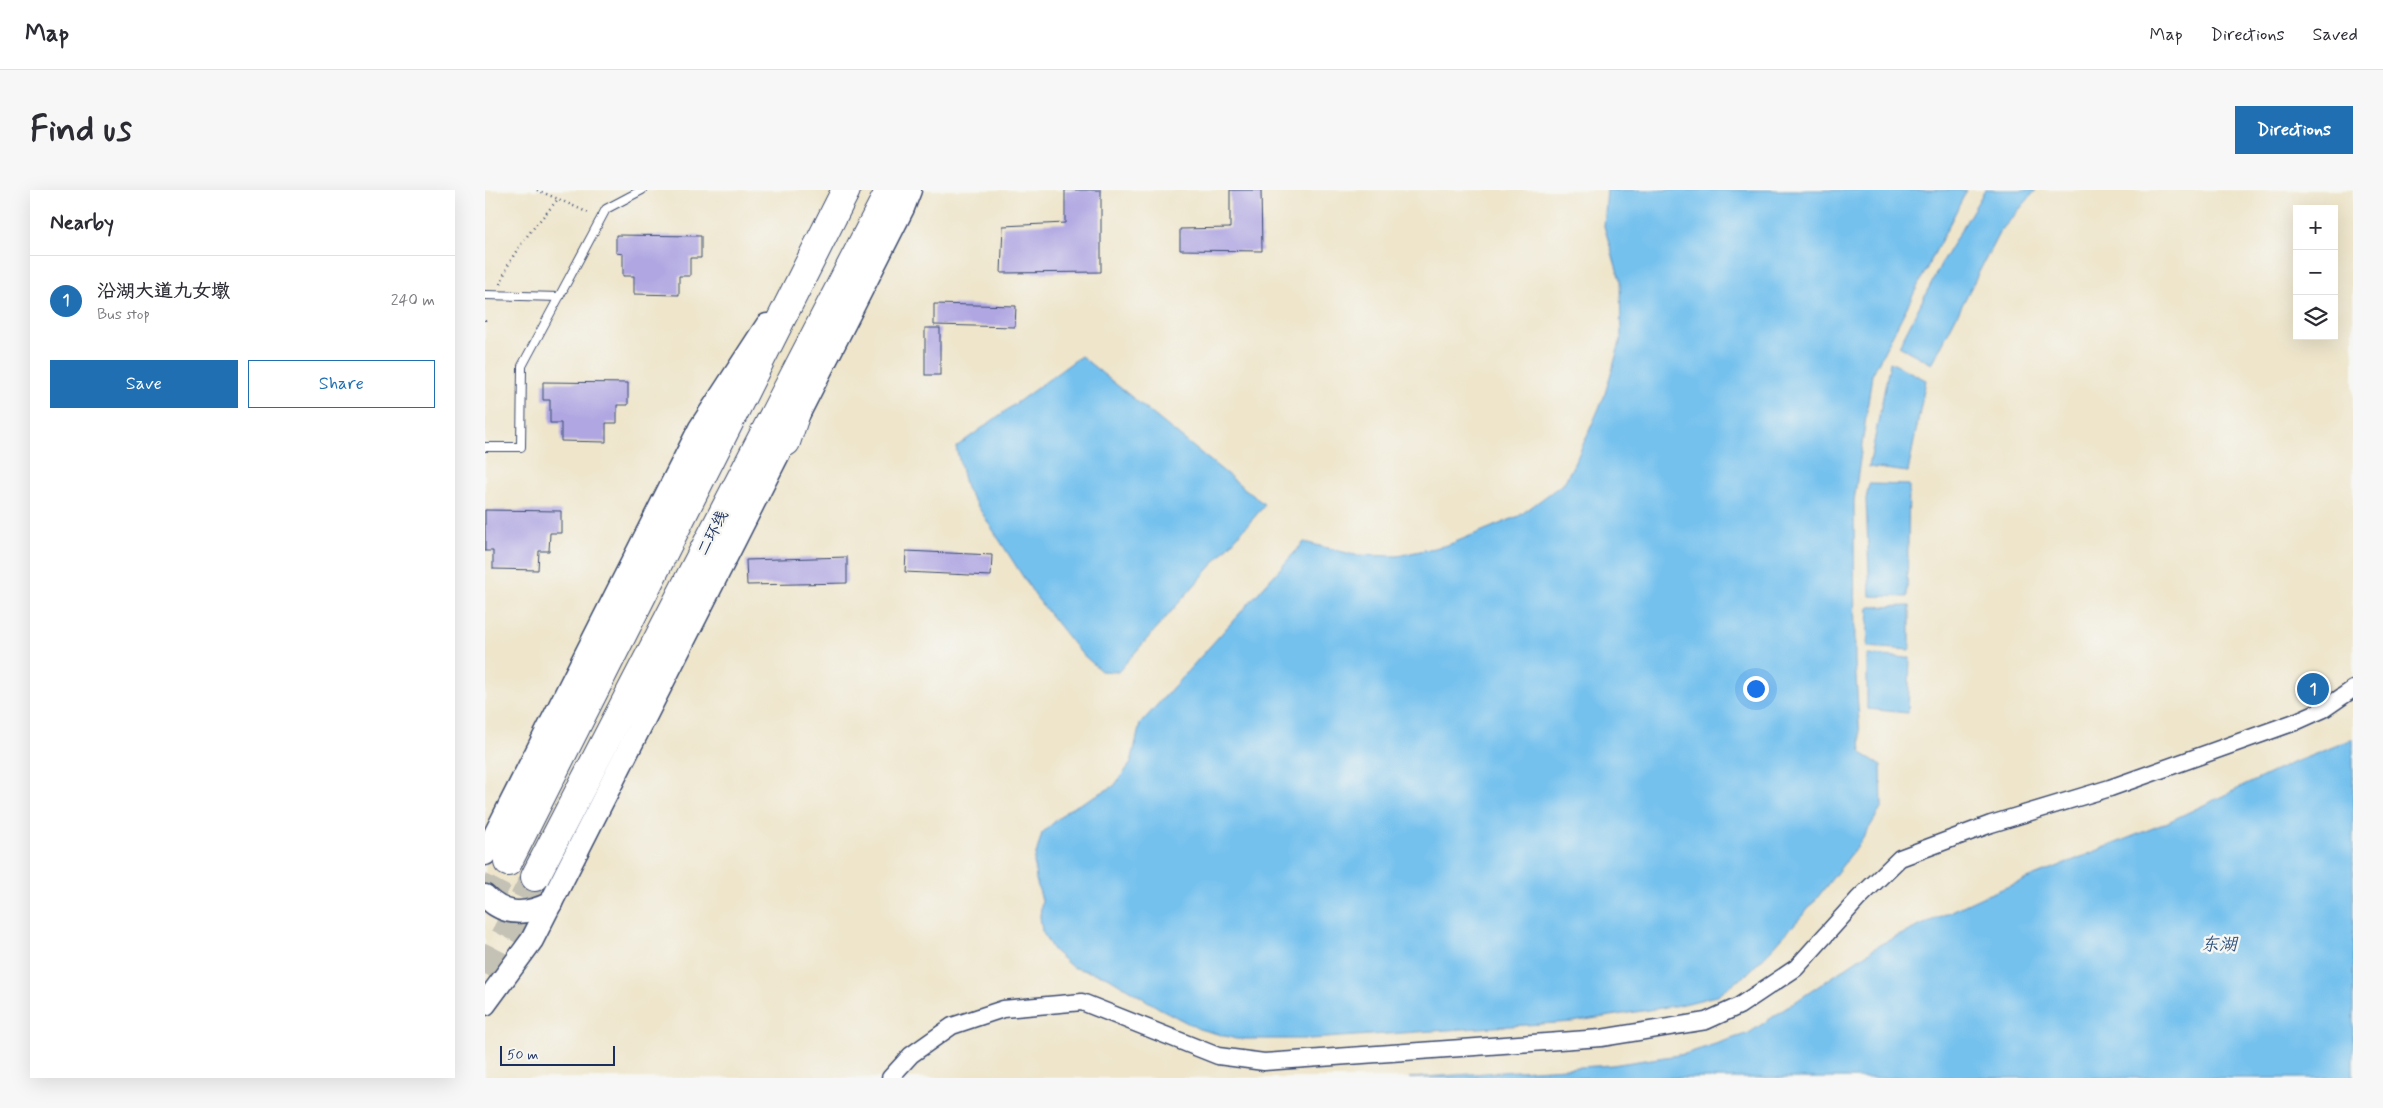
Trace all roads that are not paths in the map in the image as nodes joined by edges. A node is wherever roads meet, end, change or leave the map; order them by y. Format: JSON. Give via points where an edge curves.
{"nodes":[{"id":1,"x":642,"y":190,"type":"edge"},
{"id":2,"x":845,"y":190,"type":"edge"},
{"id":3,"x":890,"y":190,"type":"edge"},
{"id":4,"x":910,"y":190,"type":"edge"},
{"id":5,"x":485,"y":295,"type":"edge"},
{"id":6,"x":559,"y":296,"type":"junction"},
{"id":7,"x":831,"y":305,"type":"junction"},
{"id":8,"x":786,"y":442,"type":"junction"},
{"id":9,"x":485,"y":448,"type":"edge"},
{"id":10,"x":2353,"y":689,"type":"edge"},
{"id":11,"x":497,"y":858,"type":"tunnel mouth"},
{"id":12,"x":535,"y":877,"type":"tunnel mouth"},
{"id":13,"x":485,"y":896,"type":"edge"},
{"id":14,"x":551,"y":903,"type":"junction"},
{"id":15,"x":485,"y":1004,"type":"edge"},
{"id":16,"x":890,"y":1078,"type":"edge"}],
"edges":[{"from":1,"to":6,"type":"lane","via":[[605,209]]},
{"from":2,"to":11,"type":"highway"},
{"from":3,"to":7,"type":"highway","name":"二环线"},
{"from":4,"to":8,"type":"main road"},
{"from":5,"to":6,"type":"lane"},
{"from":6,"to":9,"type":"lane","via":[[522,366],[521,447]]},
{"from":7,"to":8,"type":"highway"},
{"from":7,"to":12,"type":"highway","name":"二环线"},
{"from":8,"to":14,"type":"main road"},
{"from":10,"to":16,"type":"street","via":[[2324,709],[2295,722],[2110,788],[1991,824],[1900,858],[1796,968],[1739,1006],[1706,1021],[1601,1038],[1264,1062],[1218,1056],[1082,1002],[1003,1009],[952,1026],[911,1055]]},
{"from":13,"to":14,"type":"main road","via":[[492,904],[512,912],[536,911]]},
{"from":14,"to":15,"type":"main road","via":[[533,940]]}]}
